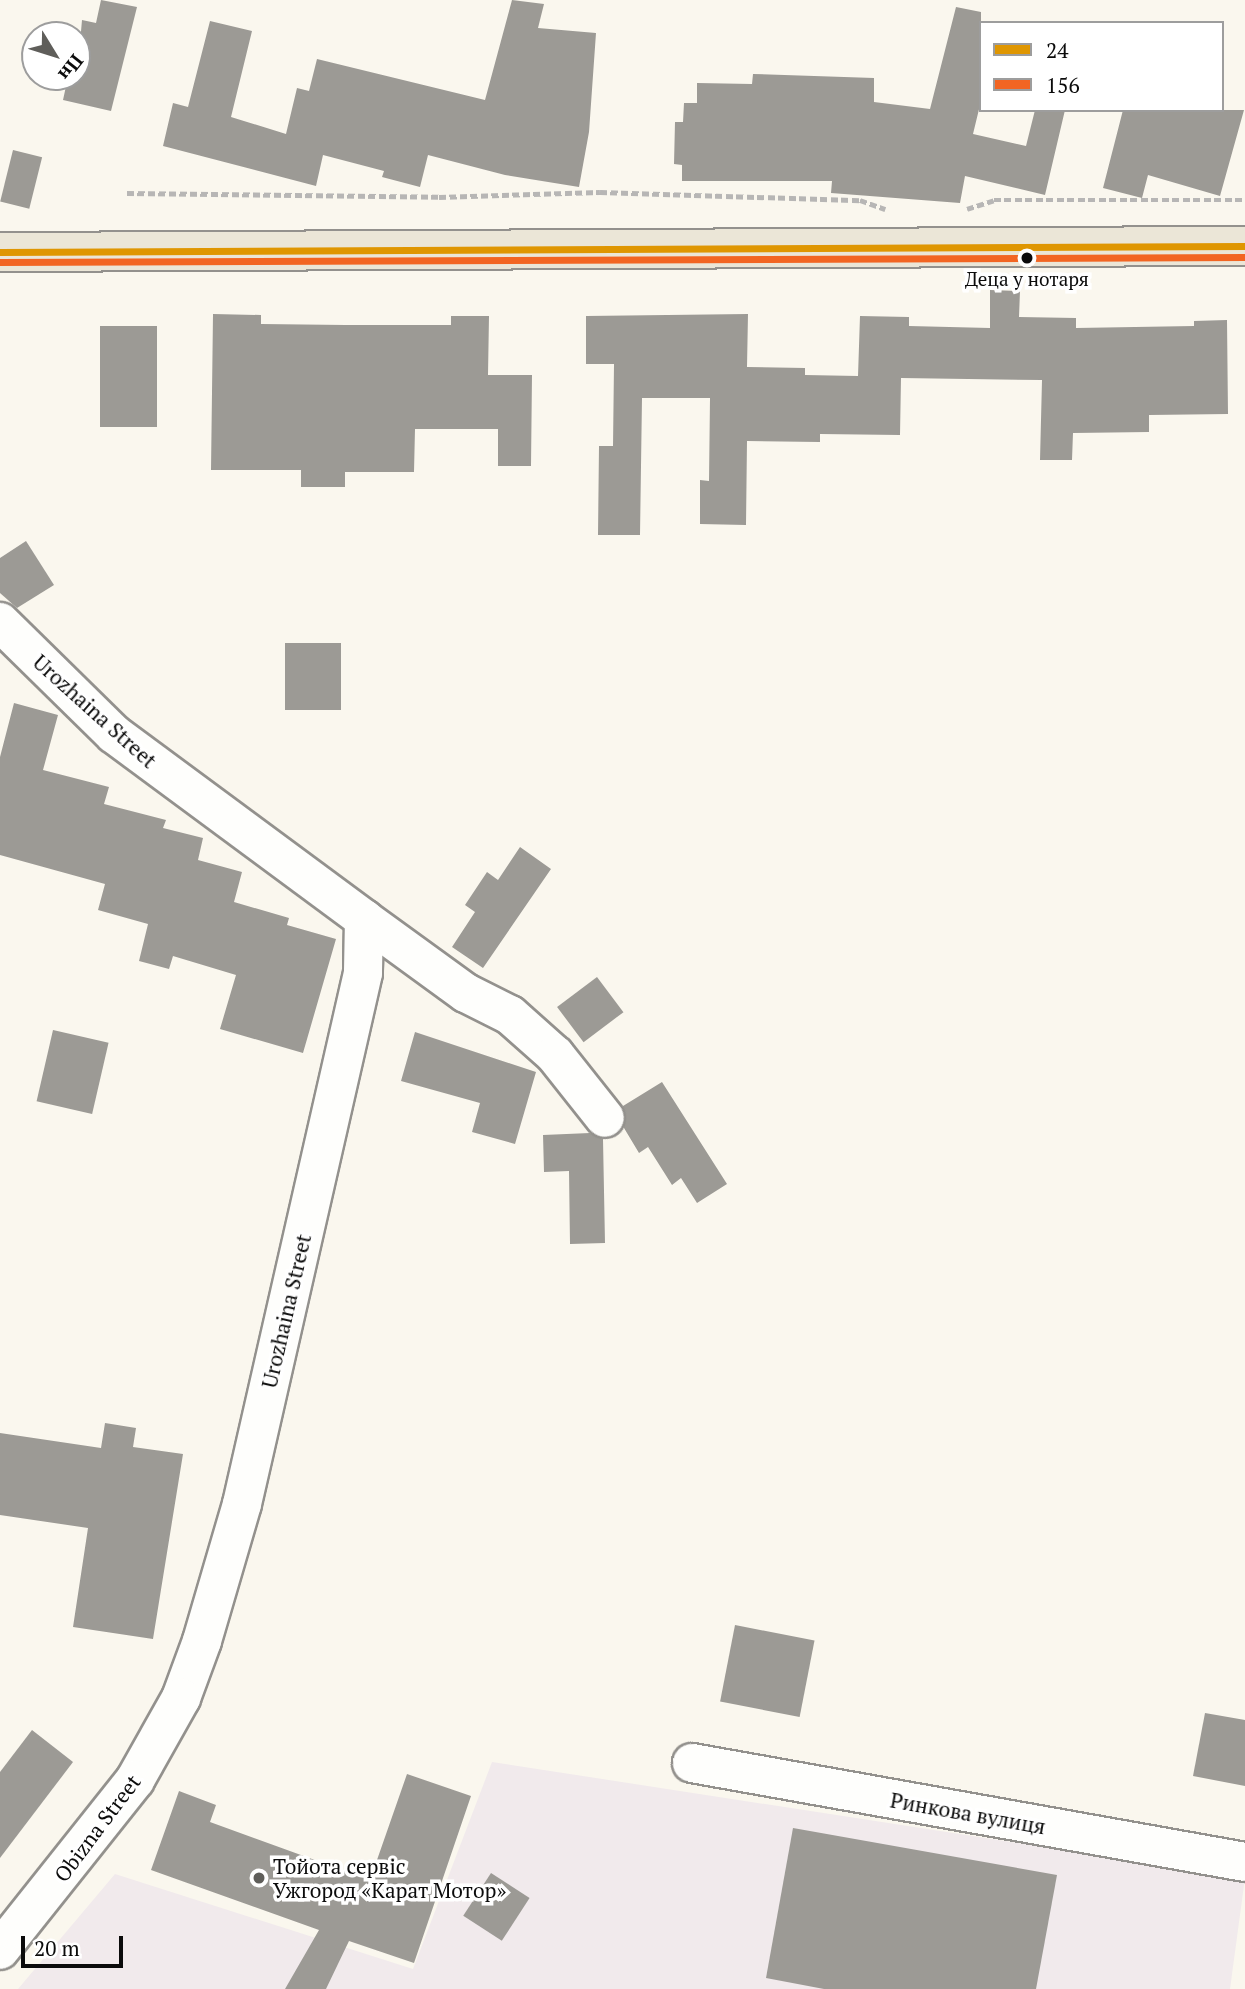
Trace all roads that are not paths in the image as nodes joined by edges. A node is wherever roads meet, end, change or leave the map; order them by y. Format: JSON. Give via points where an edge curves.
{"nodes":[{"id":1,"x":1245,"y":246,"type":"edge"},
{"id":2,"x":3,"y":252,"type":"edge"},
{"id":3,"x":0,"y":622,"type":"edge"},
{"id":4,"x":364,"y":919,"type":"junction"},
{"id":5,"x":605,"y":1118,"type":"dead end"},
{"id":6,"x":181,"y":1698,"type":"joint"},
{"id":7,"x":692,"y":1763,"type":"dead end"},
{"id":8,"x":1245,"y":1862,"type":"edge"},
{"id":9,"x":0,"y":1950,"type":"edge"}],
"edges":[{"from":1,"to":2,"type":"main road"},
{"from":3,"to":4,"type":"street","name":"Urozhaina Street","via":[[114,734]]},
{"from":4,"to":5,"type":"street","name":"Urozhaina Street","via":[[466,993],[510,1015],[555,1055]]},
{"from":4,"to":6,"type":"street","name":"Urozhaina Street","via":[[363,973],[245,1491]]},
{"from":6,"to":9,"type":"street","name":"Obizna Street","via":[[135,1780]]},
{"from":7,"to":8,"type":"street","name":"Ринкова вулиця"}]}
